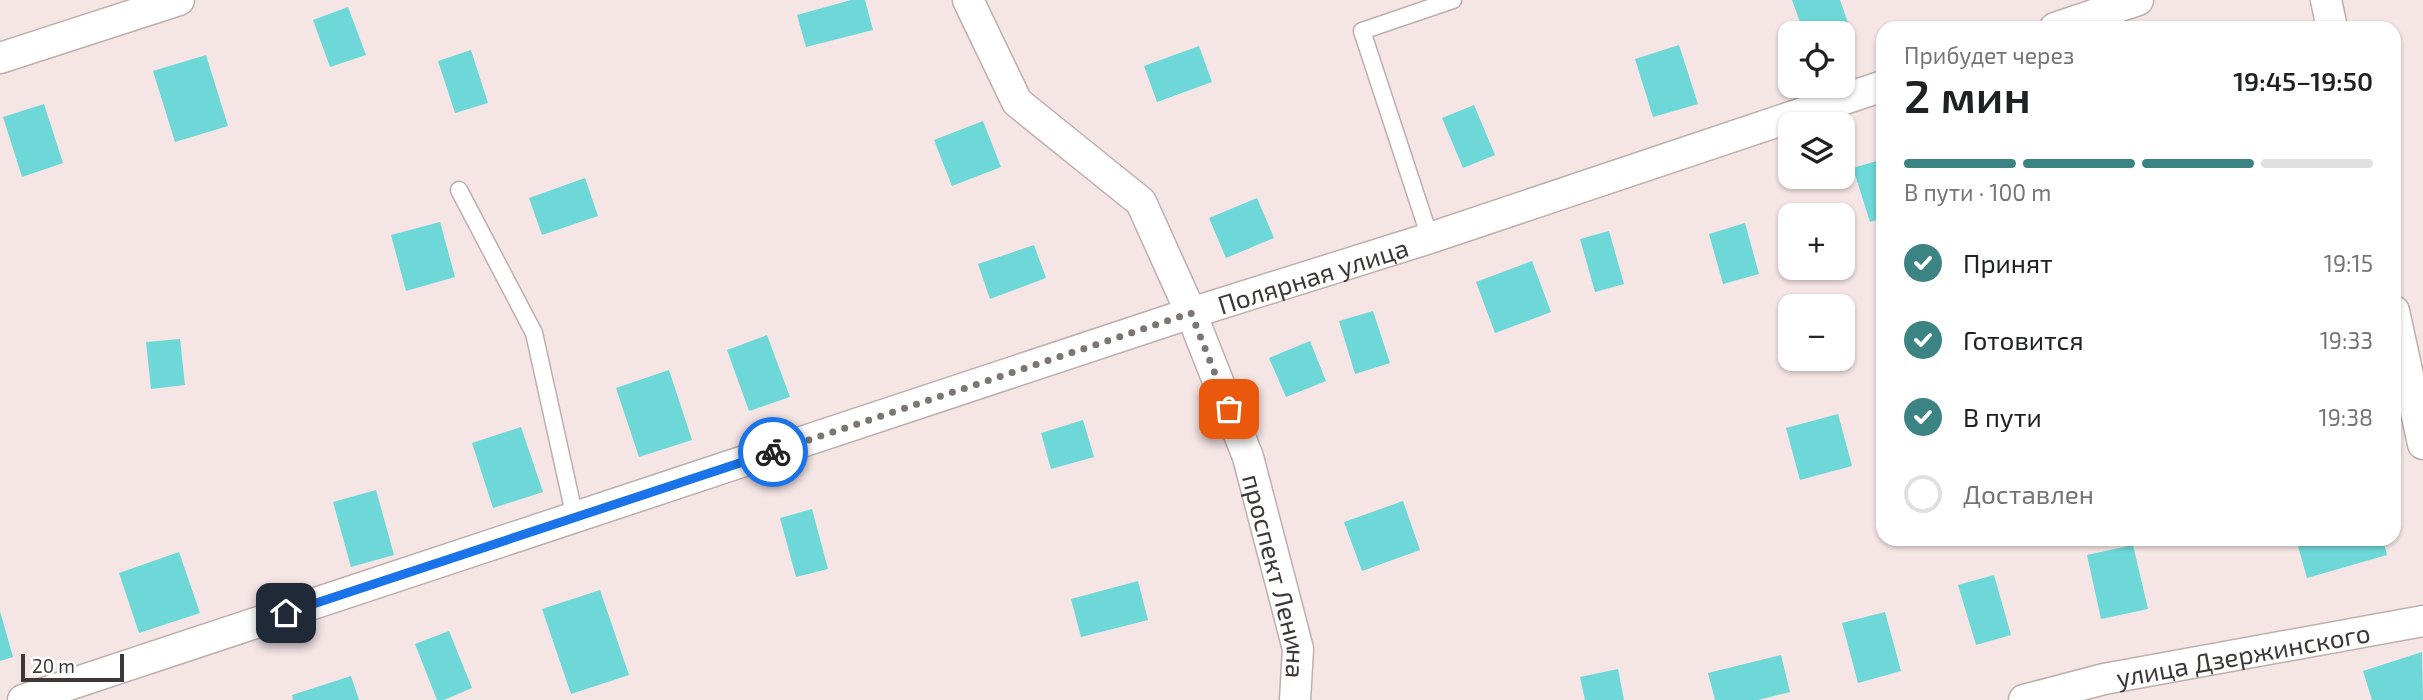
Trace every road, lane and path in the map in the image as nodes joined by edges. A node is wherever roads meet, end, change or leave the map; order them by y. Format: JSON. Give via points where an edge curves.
{"nodes":[{"id":1,"x":179,"y":0,"type":"edge"},
{"id":2,"x":968,"y":0,"type":"edge"},
{"id":3,"x":1453,"y":0,"type":"edge"},
{"id":4,"x":2138,"y":0,"type":"edge"},
{"id":5,"x":2326,"y":0,"type":"edge"},
{"id":6,"x":2076,"y":21,"type":"edge"},
{"id":7,"x":2330,"y":21,"type":"edge"},
{"id":8,"x":0,"y":58,"type":"edge"},
{"id":9,"x":1876,"y":88,"type":"edge"},
{"id":10,"x":459,"y":190,"type":"dead end"},
{"id":11,"x":1430,"y":238,"type":"junction"},
{"id":12,"x":1191,"y":313,"type":"junction"},
{"id":13,"x":2401,"y":343,"type":"edge"},
{"id":14,"x":2423,"y":444,"type":"edge"},
{"id":15,"x":575,"y":518,"type":"junction"},
{"id":16,"x":2423,"y":621,"type":"edge"},
{"id":17,"x":23,"y":700,"type":"edge"},
{"id":18,"x":1295,"y":700,"type":"edge"},
{"id":19,"x":2024,"y":700,"type":"edge"}],
"edges":[{"from":1,"to":8,"type":"street"},
{"from":2,"to":12,"type":"street","name":"проспект Ленина","via":[[1017,102],[1142,202]]},
{"from":3,"to":11,"type":"lane","via":[[1362,31]]},
{"from":4,"to":6,"type":"street"},
{"from":5,"to":7,"type":"street"},
{"from":9,"to":11,"type":"street","name":"Полярная улица"},
{"from":10,"to":15,"type":"lane","via":[[534,333]]},
{"from":11,"to":12,"type":"street","name":"Полярная улица"},
{"from":12,"to":15,"type":"street","name":"Полярная улица"},
{"from":12,"to":18,"type":"street","name":"проспект Ленина","via":[[1248,457],[1298,649]]},
{"from":13,"to":14,"type":"street"},
{"from":15,"to":17,"type":"street","name":"Полярная улица"},
{"from":16,"to":19,"type":"street","name":"улица Дзержинского","via":[[2104,679]]}]}
